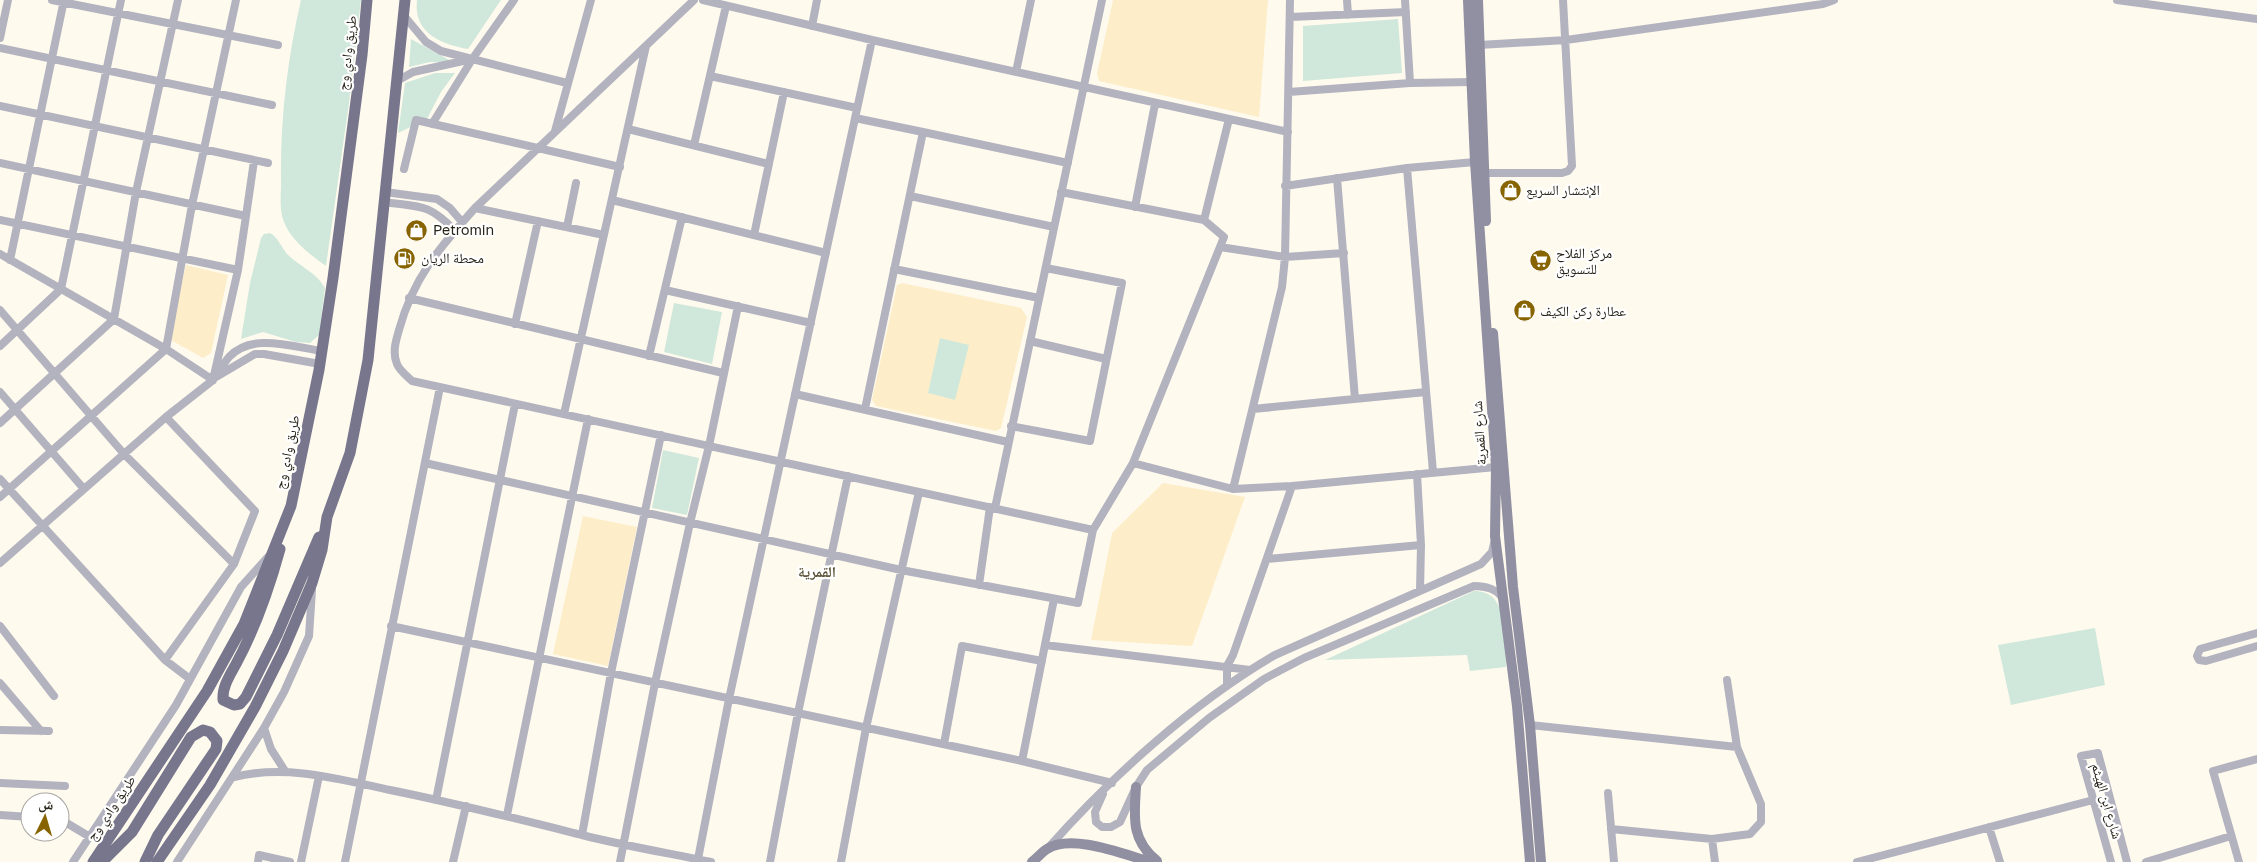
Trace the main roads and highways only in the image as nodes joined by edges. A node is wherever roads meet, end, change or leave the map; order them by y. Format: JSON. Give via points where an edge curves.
{"nodes":[{"id":1,"x":366,"y":0,"type":"edge"},
{"id":2,"x":405,"y":0,"type":"edge"},
{"id":3,"x":291,"y":506,"type":"junction"},
{"id":4,"x":327,"y":517,"type":"junction"},
{"id":5,"x":93,"y":862,"type":"edge"},
{"id":6,"x":102,"y":862,"type":"edge"},
{"id":7,"x":145,"y":862,"type":"edge"},
{"id":8,"x":157,"y":862,"type":"edge"}],
"edges":[{"from":1,"to":3,"type":"main road","name":"طريق وادي وج","via":[[362,55],[322,351]]},
{"from":2,"to":4,"type":"main road","via":[[368,360],[350,453]]},
{"from":3,"to":4,"type":"main road","via":[[267,597],[224,689],[223,700],[234,706],[246,697],[278,634]]},
{"from":3,"to":5,"type":"main road","name":"طريق وادي وج","via":[[244,624],[207,691]]},
{"from":4,"to":8,"type":"main road","via":[[312,583],[256,707],[203,796]]},
{"from":6,"to":7,"type":"main road","via":[[132,832],[191,737],[203,730],[210,732],[217,741],[216,749],[158,834]]}]}
